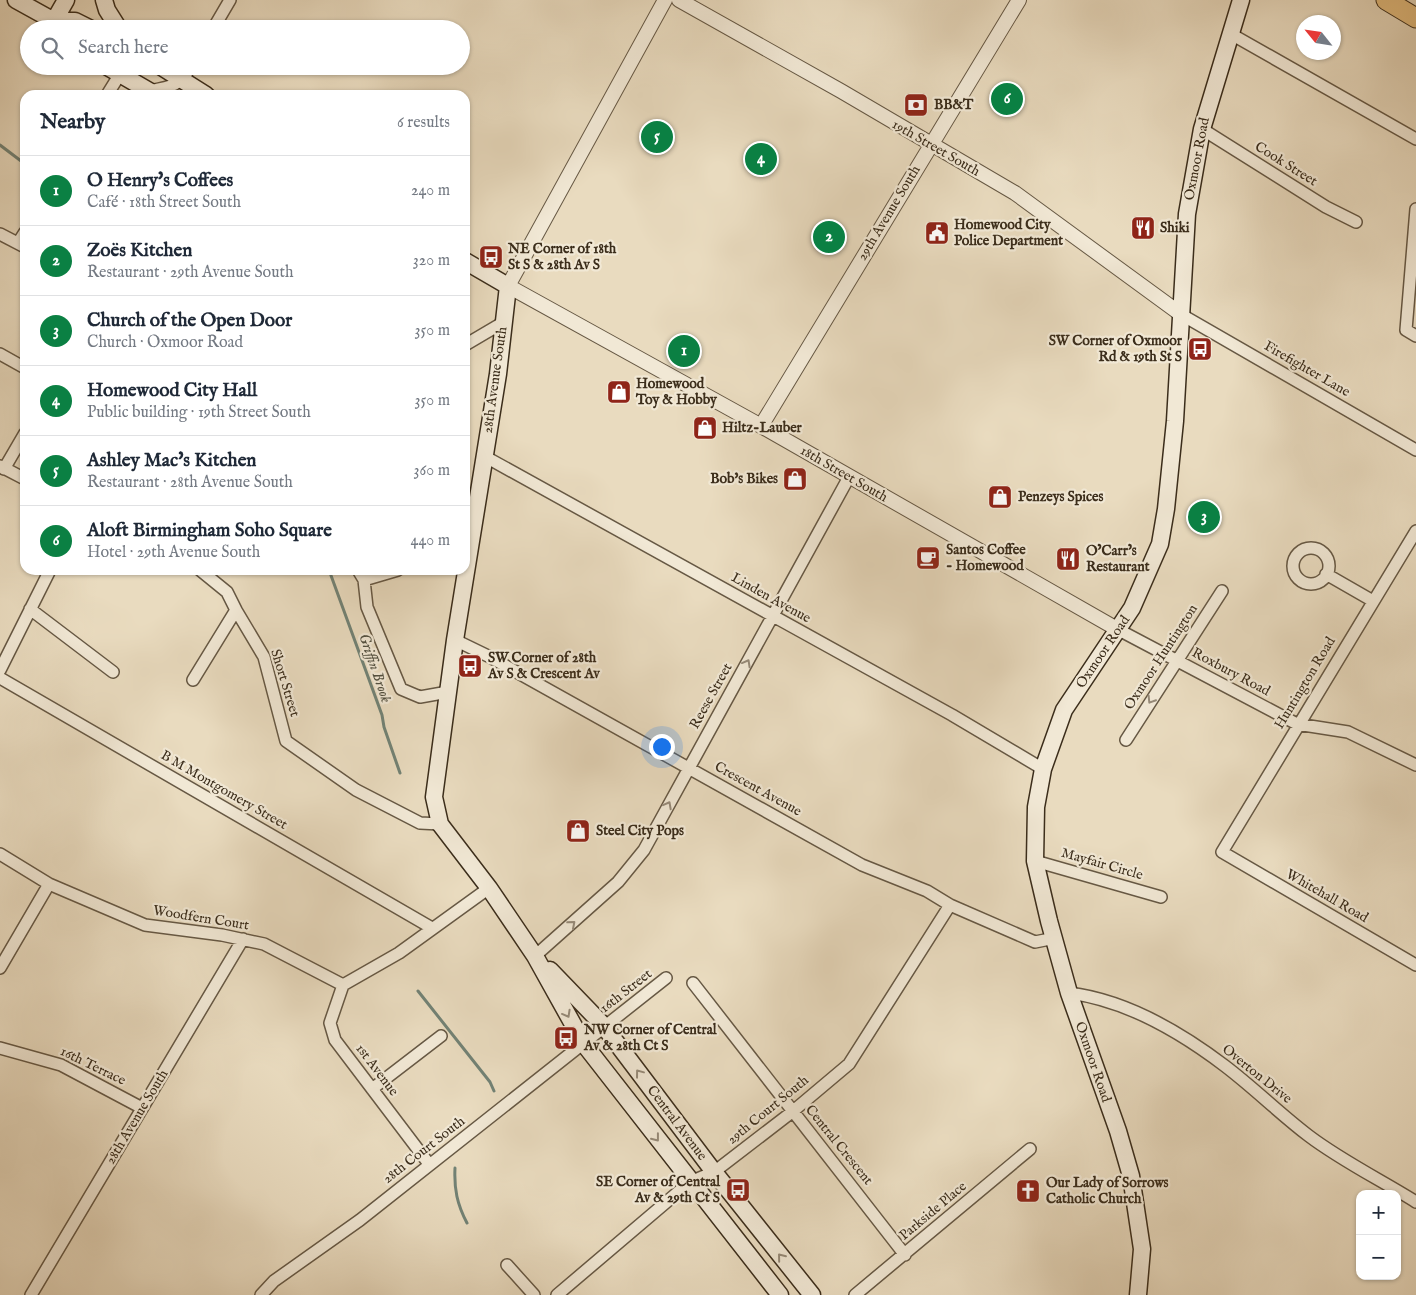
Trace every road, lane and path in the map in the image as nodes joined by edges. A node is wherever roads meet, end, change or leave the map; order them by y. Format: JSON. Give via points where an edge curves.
{"nodes":[{"id":1,"x":16,"y":0,"type":"edge"},
{"id":2,"x":66,"y":0,"type":"edge"},
{"id":3,"x":104,"y":0,"type":"edge"},
{"id":4,"x":230,"y":0,"type":"edge"},
{"id":5,"x":664,"y":0,"type":"edge"},
{"id":6,"x":679,"y":0,"type":"edge"},
{"id":7,"x":1240,"y":0,"type":"edge"},
{"id":8,"x":1386,"y":0,"type":"edge"},
{"id":9,"x":1016,"y":1,"type":"edge"},
{"id":10,"x":39,"y":5,"type":"edge"},
{"id":11,"x":1416,"y":18,"type":"edge"},
{"id":12,"x":52,"y":20,"type":"edge"},
{"id":13,"x":58,"y":20,"type":"edge"},
{"id":14,"x":113,"y":20,"type":"edge"},
{"id":15,"x":218,"y":20,"type":"edge"},
{"id":16,"x":1231,"y":34,"type":"junction"},
{"id":17,"x":112,"y":75,"type":"edge"},
{"id":18,"x":122,"y":75,"type":"edge"},
{"id":19,"x":174,"y":75,"type":"edge"},
{"id":20,"x":186,"y":75,"type":"edge"},
{"id":21,"x":183,"y":81,"type":"junction"},
{"id":22,"x":108,"y":90,"type":"edge"},
{"id":23,"x":148,"y":90,"type":"edge"},
{"id":24,"x":163,"y":90,"type":"edge"},
{"id":25,"x":198,"y":90,"type":"edge"},
{"id":26,"x":1202,"y":129,"type":"junction"},
{"id":27,"x":1416,"y":139,"type":"edge"},
{"id":28,"x":930,"y":145,"type":"junction"},
{"id":29,"x":1416,"y":210,"type":"edge"},
{"id":30,"x":1356,"y":222,"type":"dead end"},
{"id":31,"x":0,"y":234,"type":"edge"},
{"id":32,"x":20,"y":244,"type":"edge"},
{"id":33,"x":470,"y":264,"type":"edge"},
{"id":34,"x":508,"y":286,"type":"junction"},
{"id":35,"x":1182,"y":315,"type":"junction"},
{"id":36,"x":504,"y":322,"type":"junction"},
{"id":37,"x":1416,"y":336,"type":"edge"},
{"id":38,"x":470,"y":342,"type":"edge"},
{"id":39,"x":0,"y":354,"type":"edge"},
{"id":40,"x":20,"y":365,"type":"edge"},
{"id":41,"x":761,"y":426,"type":"junction"},
{"id":42,"x":20,"y":441,"type":"edge"},
{"id":43,"x":1416,"y":450,"type":"edge"},
{"id":44,"x":484,"y":456,"type":"junction"},
{"id":45,"x":2,"y":468,"type":"edge"},
{"id":46,"x":20,"y":477,"type":"edge"},
{"id":47,"x":848,"y":477,"type":"junction"},
{"id":48,"x":1416,"y":531,"type":"edge"},
{"id":49,"x":470,"y":539,"type":"edge"},
{"id":50,"x":1326,"y":574,"type":"dead end"},
{"id":51,"x":47,"y":575,"type":"edge"},
{"id":52,"x":206,"y":575,"type":"edge"},
{"id":53,"x":361,"y":575,"type":"edge"},
{"id":54,"x":381,"y":575,"type":"edge"},
{"id":55,"x":464,"y":575,"type":"edge"},
{"id":56,"x":364,"y":580,"type":"junction"},
{"id":57,"x":1222,"y":591,"type":"dead end"},
{"id":58,"x":1373,"y":601,"type":"junction"},
{"id":59,"x":30,"y":609,"type":"junction"},
{"id":60,"x":236,"y":610,"type":"junction"},
{"id":61,"x":773,"y":616,"type":"junction"},
{"id":62,"x":1117,"y":629,"type":"junction"},
{"id":63,"x":455,"y":640,"type":"junction"},
{"id":64,"x":1176,"y":660,"type":"junction"},
{"id":65,"x":0,"y":670,"type":"edge"},
{"id":66,"x":113,"y":672,"type":"dead end"},
{"id":67,"x":0,"y":678,"type":"edge"},
{"id":68,"x":193,"y":680,"type":"dead end"},
{"id":69,"x":448,"y":692,"type":"junction"},
{"id":70,"x":1297,"y":724,"type":"junction"},
{"id":71,"x":1126,"y":740,"type":"dead end"},
{"id":72,"x":1414,"y":759,"type":"edge"},
{"id":73,"x":688,"y":767,"type":"junction"},
{"id":74,"x":1043,"y":768,"type":"junction"},
{"id":75,"x":434,"y":797,"type":"joint"},
{"id":76,"x":440,"y":824,"type":"junction"},
{"id":77,"x":1222,"y":852,"type":"joint"},
{"id":78,"x":0,"y":854,"type":"edge"},
{"id":79,"x":1035,"y":861,"type":"junction"},
{"id":80,"x":49,"y":884,"type":"junction"},
{"id":81,"x":489,"y":888,"type":"junction"},
{"id":82,"x":1161,"y":897,"type":"dead end"},
{"id":83,"x":950,"y":905,"type":"junction"},
{"id":84,"x":432,"y":928,"type":"junction"},
{"id":85,"x":1054,"y":938,"type":"junction"},
{"id":86,"x":243,"y":940,"type":"junction"},
{"id":87,"x":535,"y":956,"type":"junction"},
{"id":88,"x":1416,"y":965,"type":"edge"},
{"id":89,"x":0,"y":968,"type":"edge"},
{"id":90,"x":666,"y":978,"type":"dead end"},
{"id":91,"x":693,"y":983,"type":"dead end"},
{"id":92,"x":343,"y":985,"type":"junction"},
{"id":93,"x":1069,"y":993,"type":"junction"},
{"id":94,"x":604,"y":1026,"type":"junction"},
{"id":95,"x":441,"y":1036,"type":"dead end"},
{"id":96,"x":584,"y":1044,"type":"junction"},
{"id":97,"x":0,"y":1048,"type":"edge"},
{"id":98,"x":372,"y":1089,"type":"junction"},
{"id":99,"x":142,"y":1108,"type":"junction"},
{"id":100,"x":792,"y":1112,"type":"junction"},
{"id":101,"x":1030,"y":1149,"type":"dead end"},
{"id":102,"x":429,"y":1164,"type":"junction"},
{"id":103,"x":714,"y":1172,"type":"junction"},
{"id":104,"x":690,"y":1182,"type":"junction"},
{"id":105,"x":1416,"y":1202,"type":"edge"},
{"id":106,"x":905,"y":1254,"type":"junction"},
{"id":107,"x":507,"y":1265,"type":"dead end"},
{"id":108,"x":31,"y":1295,"type":"edge"},
{"id":109,"x":261,"y":1295,"type":"edge"},
{"id":110,"x":534,"y":1295,"type":"edge"},
{"id":111,"x":556,"y":1295,"type":"edge"},
{"id":112,"x":780,"y":1295,"type":"edge"},
{"id":113,"x":812,"y":1295,"type":"edge"},
{"id":114,"x":855,"y":1295,"type":"edge"},
{"id":115,"x":1138,"y":1295,"type":"edge"}],
"edges":[{"from":1,"to":10,"type":"main road"},
{"from":2,"to":13,"type":"main road"},
{"from":3,"to":14,"type":"main road"},
{"from":4,"to":15,"type":"street"},
{"from":5,"to":34,"type":"street","name":"28th Avenue South"},
{"from":6,"to":28,"type":"street","name":"19th Street South"},
{"from":7,"to":16,"type":"main road","name":"Oxmoor Road"},
{"from":8,"to":11,"type":"main road"},
{"from":9,"to":28,"type":"street","name":"29th Avenue South"},
{"from":10,"to":12,"type":"main road"},
{"from":16,"to":26,"type":"main road","name":"Oxmoor Road"},
{"from":16,"to":27,"type":"street"},
{"from":17,"to":22,"type":"street"},
{"from":18,"to":23,"type":"main road"},
{"from":19,"to":21,"type":"main road"},
{"from":20,"to":21,"type":"street"},
{"from":21,"to":24,"type":"street"},
{"from":21,"to":25,"type":"main road"},
{"from":26,"to":30,"type":"street","name":"Cook Street","via":[[1326,207]]},
{"from":26,"to":35,"type":"main road","name":"Oxmoor Road","via":[[1187,214]]},
{"from":28,"to":35,"type":"street","name":"19th Street South","via":[[1015,193]]},
{"from":28,"to":41,"type":"street","name":"29th Avenue South"},
{"from":29,"to":37,"type":"street","via":[[1406,330]]},
{"from":31,"to":32,"type":"street"},
{"from":33,"to":34,"type":"main road","name":"18th Street South"},
{"from":34,"to":36,"type":"main road","name":"28th Avenue South"},
{"from":34,"to":41,"type":"street","name":"18th Street South"},
{"from":35,"to":43,"type":"street","name":"Firefighter Lane"},
{"from":35,"to":62,"type":"main road","name":"Oxmoor Road","via":[[1168,491],[1160,544],[1132,608]]},
{"from":36,"to":38,"type":"street"},
{"from":36,"to":44,"type":"main road","name":"28th Avenue South"},
{"from":39,"to":40,"type":"street"},
{"from":41,"to":47,"type":"street","name":"18th Street South"},
{"from":42,"to":45,"type":"street"},
{"from":44,"to":49,"type":"main road","name":"28th Avenue South"},
{"from":44,"to":61,"type":"street","name":"Linden Avenue"},
{"from":45,"to":46,"type":"street"},
{"from":47,"to":61,"type":"street","name":"Reese Street"},
{"from":47,"to":62,"type":"street","name":"18th Street South"},
{"from":48,"to":58,"type":"street","name":"Huntington Road"},
{"from":50,"to":58,"type":"street"},
{"from":51,"to":59,"type":"street"},
{"from":52,"to":60,"type":"street","name":"Short Street","via":[[227,592]]},
{"from":53,"to":56,"type":"street"},
{"from":54,"to":56,"type":"street"},
{"from":55,"to":63,"type":"main road","name":"28th Avenue South"},
{"from":56,"to":69,"type":"street","via":[[367,607],[401,689],[420,696]]},
{"from":57,"to":64,"type":"street","name":"Oxmoor Huntington"},
{"from":58,"to":70,"type":"street","name":"Huntington Road"},
{"from":59,"to":65,"type":"street"},
{"from":59,"to":66,"type":"street"},
{"from":60,"to":68,"type":"street"},
{"from":60,"to":76,"type":"street","name":"Short Street","via":[[264,657],[286,741],[356,790],[420,824]]},
{"from":73,"to":61,"type":"street","name":"Reese Street","one_way":true},
{"from":61,"to":74,"type":"street","name":"Linden Avenue"},
{"from":62,"to":64,"type":"street","name":"Roxbury Road"},
{"from":62,"to":74,"type":"main road","name":"Oxmoor Road","via":[[1064,710]]},
{"from":63,"to":69,"type":"main road","name":"28th Avenue South"},
{"from":63,"to":73,"type":"street","name":"Crescent Avenue"},
{"from":64,"to":70,"type":"street","name":"Roxbury Road"},
{"from":64,"to":71,"type":"street","name":"Oxmoor Huntington","one_way":true},
{"from":67,"to":84,"type":"street","name":"B M Montgomery Street"},
{"from":69,"to":75,"type":"main road","name":"28th Avenue South"},
{"from":70,"to":72,"type":"street","name":"Roxbury Road","via":[[1348,732]]},
{"from":70,"to":77,"type":"street","name":"Huntington Road"},
{"from":73,"to":83,"type":"street","name":"Crescent Avenue","via":[[862,864],[927,891]]},
{"from":87,"to":73,"type":"street","name":"Reese Street","one_way":true,"via":[[618,882],[635,862]]},
{"from":74,"to":79,"type":"main road","name":"Oxmoor Road","via":[[1036,807]]},
{"from":75,"to":76,"type":"main road","name":"Central Avenue"},
{"from":76,"to":81,"type":"main road","name":"Central Avenue"},
{"from":77,"to":88,"type":"street","name":"Whitehall Road"},
{"from":78,"to":80,"type":"street","name":"Woodfern Court"},
{"from":79,"to":82,"type":"street","name":"Mayfair Circle"},
{"from":79,"to":85,"type":"main road","name":"Oxmoor Road"},
{"from":80,"to":86,"type":"street","name":"Woodfern Court","via":[[145,925]]},
{"from":80,"to":89,"type":"street"},
{"from":81,"to":84,"type":"street"},
{"from":81,"to":87,"type":"main road","name":"Central Avenue"},
{"from":83,"to":85,"type":"street","name":"Crescent Avenue","via":[[1035,942]]},
{"from":83,"to":100,"type":"street","name":"29th Court South","via":[[849,1064]]},
{"from":84,"to":92,"type":"street","via":[[399,953]]},
{"from":85,"to":93,"type":"main road","name":"Oxmoor Road"},
{"from":86,"to":92,"type":"street","name":"Woodfern Court","via":[[264,944]]},
{"from":86,"to":99,"type":"street","name":"28th Avenue South"},
{"from":87,"to":94,"type":"main road","name":"Central Avenue"},
{"from":87,"to":96,"type":"main road","name":"Central Avenue","one_way":true},
{"from":90,"to":94,"type":"street","name":"16th Street"},
{"from":91,"to":100,"type":"street","name":"Central Crescent"},
{"from":92,"to":98,"type":"street","name":"1st Avenue","via":[[330,1024],[335,1040]]},
{"from":93,"to":105,"type":"street","name":"Overton Drive","via":[[1097,996],[1173,1031],[1225,1066],[1310,1137]]},
{"from":93,"to":115,"type":"main road","name":"Oxmoor Road","via":[[1131,1176],[1142,1249]]},
{"from":94,"to":96,"type":"street","name":"28th Court South"},
{"from":103,"to":94,"type":"main road","name":"Central Avenue","one_way":true},
{"from":95,"to":98,"type":"street"},
{"from":96,"to":102,"type":"street","name":"28th Court South"},
{"from":96,"to":104,"type":"main road","name":"Central Avenue","one_way":true},
{"from":97,"to":99,"type":"street","name":"16th Terrace","via":[[61,1065]]},
{"from":98,"to":102,"type":"street","name":"1st Avenue"},
{"from":99,"to":108,"type":"street","name":"28th Avenue South"},
{"from":100,"to":103,"type":"street","name":"29th Court South"},
{"from":100,"to":106,"type":"street","name":"Central Crescent"},
{"from":101,"to":106,"type":"street","name":"Parkside Place"},
{"from":102,"to":109,"type":"street","name":"28th Court South","via":[[360,1220],[274,1281]]},
{"from":103,"to":104,"type":"street","name":"29th Court South"},
{"from":113,"to":103,"type":"main road","name":"Central Avenue","one_way":true},
{"from":104,"to":111,"type":"street","name":"29th Court South"},
{"from":104,"to":112,"type":"main road","name":"Central Avenue"},
{"from":106,"to":114,"type":"street","name":"Parkside Place"},
{"from":107,"to":110,"type":"street"}]}
